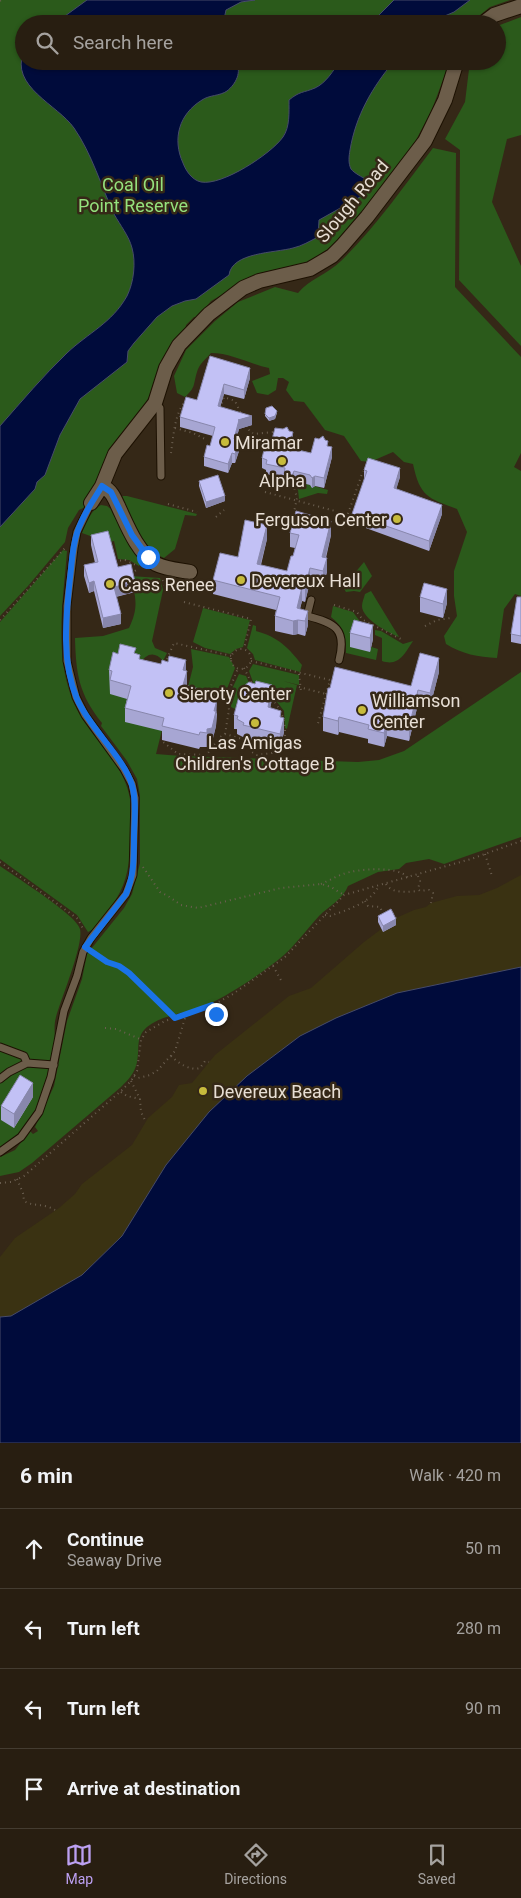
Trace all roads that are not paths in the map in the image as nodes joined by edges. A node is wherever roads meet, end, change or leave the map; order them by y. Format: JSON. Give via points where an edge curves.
{"nodes":[{"id":1,"x":521,"y":6,"type":"edge"},
{"id":2,"x":494,"y":15,"type":"edge"},
{"id":3,"x":454,"y":70,"type":"edge"},
{"id":4,"x":155,"y":403,"type":"junction"},
{"id":5,"x":161,"y":476,"type":"dead end"},
{"id":6,"x":102,"y":486,"type":"junction"},
{"id":7,"x":91,"y":503,"type":"joint"},
{"id":8,"x":190,"y":572,"type":"dead end"},
{"id":9,"x":311,"y":600,"type":"dead end"},
{"id":10,"x":339,"y":660,"type":"dead end"},
{"id":11,"x":0,"y":1047,"type":"edge"},
{"id":12,"x":27,"y":1063,"type":"junction"},
{"id":13,"x":54,"y":1065,"type":"junction"},
{"id":14,"x":0,"y":1079,"type":"edge"},
{"id":15,"x":0,"y":1152,"type":"edge"}],
"edges":[{"from":1,"to":2,"type":"street"},
{"from":3,"to":4,"type":"street","name":"Slough Road","via":[[425,141],[342,246],[310,269],[243,288],[209,314],[172,357]]},
{"from":4,"to":5,"type":"lane","via":[[160,408]]},
{"from":4,"to":6,"type":"street","name":"Slough Road","via":[[115,454]]},
{"from":6,"to":7,"type":"street","name":"Slough Road"},
{"from":6,"to":8,"type":"street","via":[[111,492],[132,535],[148,557],[157,564]]},
{"from":7,"to":13,"type":"lane","via":[[77,532],[74,548],[67,606],[67,661],[76,697],[129,778],[134,791],[134,864],[130,885],[118,906],[85,947],[64,1011]]},
{"from":9,"to":10,"type":"lane","via":[[307,616],[325,620],[340,632]]},
{"from":11,"to":12,"type":"lane","via":[[24,1056]]},
{"from":12,"to":13,"type":"lane"},
{"from":12,"to":14,"type":"lane"},
{"from":13,"to":15,"type":"lane","via":[[32,1124],[21,1137]]}]}
